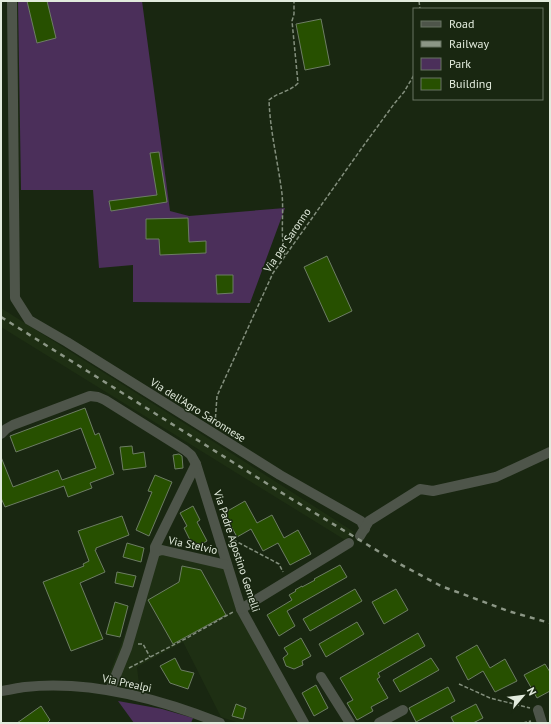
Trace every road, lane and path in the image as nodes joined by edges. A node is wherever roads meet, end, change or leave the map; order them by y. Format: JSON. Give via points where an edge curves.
{"nodes":[{"id":1,"x":12,"y":1,"type":"edge"},
{"id":2,"x":294,"y":1,"type":"edge"},
{"id":3,"x":413,"y":77,"type":"edge"},
{"id":4,"x":285,"y":256,"type":"junction"},
{"id":5,"x":1,"y":434,"type":"edge"},
{"id":6,"x":214,"y":434,"type":"junction"},
{"id":7,"x":550,"y":452,"type":"edge"},
{"id":8,"x":193,"y":459,"type":"junction"},
{"id":9,"x":219,"y":539,"type":"junction"},
{"id":10,"x":349,"y":543,"type":"dead end"},
{"id":11,"x":155,"y":552,"type":"junction"},
{"id":12,"x":227,"y":565,"type":"junction"},
{"id":13,"x":288,"y":580,"type":"junction"},
{"id":14,"x":241,"y":609,"type":"junction"},
{"id":15,"x":137,"y":644,"type":"dead end"},
{"id":16,"x":150,"y":657,"type":"junction"},
{"id":17,"x":120,"y":665,"type":"junction"},
{"id":18,"x":321,"y":677,"type":"dead end"},
{"id":19,"x":458,"y":684,"type":"dead end"},
{"id":20,"x":110,"y":690,"type":"junction"},
{"id":21,"x":1,"y":691,"type":"edge"},
{"id":22,"x":403,"y":710,"type":"dead end"},
{"id":23,"x":538,"y":710,"type":"joint"},
{"id":24,"x":302,"y":721,"type":"edge"},
{"id":25,"x":220,"y":723,"type":"edge"},
{"id":26,"x":350,"y":723,"type":"edge"},
{"id":27,"x":379,"y":723,"type":"edge"},
{"id":28,"x":542,"y":723,"type":"edge"}],
"edges":[{"from":1,"to":6,"type":"street","name":"Via dell'Agro Saronnese","via":[[14,298],[29,320]]},
{"from":2,"to":4,"type":"path","via":[[292,21],[298,83],[293,89],[275,95],[269,100],[282,195]]},
{"from":3,"to":4,"type":"path","name":"Via per Saronno"},
{"from":4,"to":6,"type":"path","name":"Via per Saronno","via":[[273,273],[217,396]]},
{"from":5,"to":8,"type":"street","via":[[13,425],[90,396],[98,397],[185,450]]},
{"from":6,"to":7,"type":"street","name":"Via dell'Agro Saronnese","via":[[361,521],[362,533],[369,521],[420,489],[433,491],[496,476]]},
{"from":8,"to":9,"type":"street","name":"Via Padre Agostino Gemelli"},
{"from":8,"to":11,"type":"street"},
{"from":9,"to":12,"type":"street","name":"Via Padre Agostino Gemelli"},
{"from":9,"to":13,"type":"path","via":[[228,536],[279,564]]},
{"from":10,"to":13,"type":"street"},
{"from":11,"to":12,"type":"street","name":"Via Stelvio","via":[[162,550]]},
{"from":11,"to":17,"type":"street"},
{"from":12,"to":14,"type":"street","name":"Via Padre Agostino Gemelli"},
{"from":13,"to":14,"type":"street"},
{"from":14,"to":16,"type":"path"},
{"from":14,"to":24,"type":"street","name":"Via Padre Agostino Gemelli"},
{"from":15,"to":16,"type":"path","via":[[143,644]]},
{"from":16,"to":17,"type":"path","via":[[128,668]]},
{"from":17,"to":20,"type":"street"},
{"from":18,"to":26,"type":"street"},
{"from":19,"to":23,"type":"path","via":[[490,698]]},
{"from":20,"to":21,"type":"street","name":"Via Prealpi","via":[[65,686],[25,687]]},
{"from":20,"to":25,"type":"street","name":"Via Prealpi","via":[[194,713]]},
{"from":22,"to":27,"type":"street"},
{"from":23,"to":28,"type":"street"}]}
